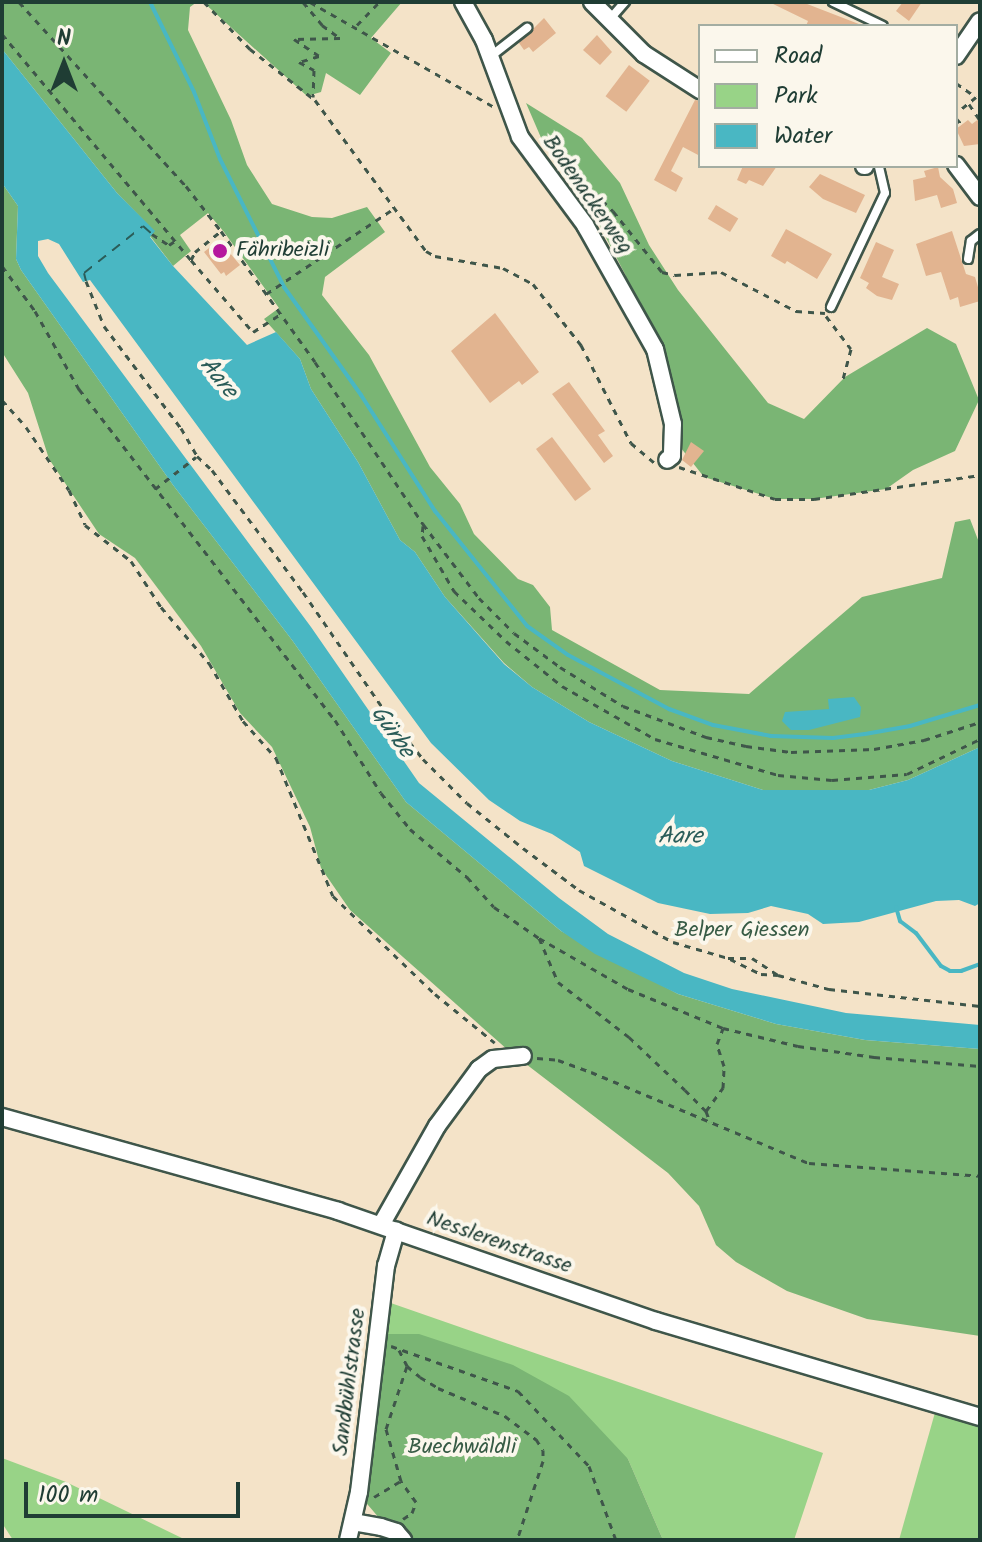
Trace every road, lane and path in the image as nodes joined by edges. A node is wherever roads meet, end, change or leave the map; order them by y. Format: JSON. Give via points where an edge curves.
{"nodes":[{"id":1,"x":19,"y":2,"type":"edge"},
{"id":2,"x":204,"y":2,"type":"edge"},
{"id":3,"x":303,"y":2,"type":"edge"},
{"id":4,"x":310,"y":2,"type":"edge"},
{"id":5,"x":379,"y":2,"type":"edge"},
{"id":6,"x":463,"y":2,"type":"edge"},
{"id":7,"x":592,"y":2,"type":"edge"},
{"id":8,"x":625,"y":2,"type":"edge"},
{"id":9,"x":833,"y":2,"type":"edge"},
{"id":10,"x":608,"y":21,"type":"junction"},
{"id":11,"x":980,"y":21,"type":"edge"},
{"id":12,"x":879,"y":24,"type":"edge"},
{"id":13,"x":357,"y":26,"type":"junction"},
{"id":14,"x":527,"y":28,"type":"dead end"},
{"id":15,"x":2,"y":34,"type":"edge"},
{"id":16,"x":958,"y":53,"type":"edge"},
{"id":17,"x":491,"y":56,"type":"junction"},
{"id":18,"x":958,"y":84,"type":"edge"},
{"id":19,"x":698,"y":89,"type":"edge"},
{"id":20,"x":315,"y":100,"type":"junction"},
{"id":21,"x":969,"y":104,"type":"junction"},
{"id":22,"x":958,"y":114,"type":"edge"},
{"id":23,"x":510,"y":116,"type":"junction"},
{"id":24,"x":958,"y":119,"type":"edge"},
{"id":25,"x":979,"y":119,"type":"edge"},
{"id":26,"x":962,"y":125,"type":"dead end"},
{"id":27,"x":543,"y":141,"type":"dead end"},
{"id":28,"x":879,"y":168,"type":"edge"},
{"id":29,"x":958,"y":168,"type":"edge"},
{"id":30,"x":980,"y":197,"type":"edge"},
{"id":31,"x":394,"y":209,"type":"junction"},
{"id":32,"x":221,"y":231,"type":"junction"},
{"id":33,"x":152,"y":234,"type":"dead end"},
{"id":34,"x":980,"y":234,"type":"edge"},
{"id":35,"x":175,"y":241,"type":"junction"},
{"id":36,"x":968,"y":259,"type":"dead end"},
{"id":37,"x":191,"y":260,"type":"junction"},
{"id":38,"x":2,"y":266,"type":"edge"},
{"id":39,"x":86,"y":281,"type":"dead end"},
{"id":40,"x":266,"y":294,"type":"junction"},
{"id":41,"x":828,"y":310,"type":"junction"},
{"id":42,"x":281,"y":314,"type":"junction"},
{"id":43,"x":842,"y":383,"type":"dead end"},
{"id":44,"x":2,"y":400,"type":"edge"},
{"id":45,"x":195,"y":458,"type":"junction"},
{"id":46,"x":667,"y":460,"type":"junction"},
{"id":47,"x":980,"y":475,"type":"edge"},
{"id":48,"x":156,"y":488,"type":"junction"},
{"id":49,"x":423,"y":524,"type":"junction"},
{"id":50,"x":980,"y":722,"type":"edge"},
{"id":51,"x":980,"y":739,"type":"edge"},
{"id":52,"x":539,"y":938,"type":"junction"},
{"id":53,"x":728,"y":958,"type":"junction"},
{"id":54,"x":778,"y":975,"type":"junction"},
{"id":55,"x":980,"y":1006,"type":"edge"},
{"id":56,"x":723,"y":1028,"type":"junction"},
{"id":57,"x":523,"y":1056,"type":"joint"},
{"id":58,"x":501,"y":1057,"type":"junction"},
{"id":59,"x":980,"y":1066,"type":"edge"},
{"id":60,"x":706,"y":1111,"type":"junction"},
{"id":61,"x":2,"y":1117,"type":"edge"},
{"id":62,"x":710,"y":1123,"type":"junction"},
{"id":63,"x":980,"y":1176,"type":"edge"},
{"id":64,"x":388,"y":1228,"type":"junction"},
{"id":65,"x":378,"y":1332,"type":"junction"},
{"id":66,"x":399,"y":1350,"type":"junction"},
{"id":67,"x":407,"y":1366,"type":"junction"},
{"id":68,"x":980,"y":1417,"type":"edge"},
{"id":69,"x":401,"y":1481,"type":"junction"},
{"id":70,"x":354,"y":1514,"type":"junction"},
{"id":71,"x":385,"y":1528,"type":"junction"},
{"id":72,"x":348,"y":1540,"type":"edge"},
{"id":73,"x":403,"y":1540,"type":"edge"},
{"id":74,"x":517,"y":1540,"type":"edge"},
{"id":75,"x":616,"y":1540,"type":"edge"}],
"edges":[{"from":1,"to":32,"type":"path"},
{"from":2,"to":20,"type":"path","via":[[250,49]]},
{"from":3,"to":20,"type":"path","via":[[340,38],[294,39],[319,55],[299,62],[314,70]]},
{"from":4,"to":13,"type":"path"},
{"from":5,"to":13,"type":"path"},
{"from":6,"to":17,"type":"street","name":"Bodenackerweg"},
{"from":7,"to":10,"type":"street"},
{"from":8,"to":10,"type":"lane"},
{"from":9,"to":12,"type":"lane"},
{"from":10,"to":19,"type":"street","via":[[644,54]]},
{"from":11,"to":16,"type":"street"},
{"from":13,"to":23,"type":"path","via":[[391,51]]},
{"from":14,"to":17,"type":"lane"},
{"from":15,"to":35,"type":"path"},
{"from":17,"to":23,"type":"street","name":"Bodenackerweg"},
{"from":18,"to":21,"type":"path","via":[[976,97]]},
{"from":20,"to":31,"type":"path"},
{"from":21,"to":22,"type":"path"},
{"from":21,"to":25,"type":"path"},
{"from":23,"to":46,"type":"street","name":"Bodenackerweg","via":[[534,161],[585,225],[655,349],[673,424],[672,456]]},
{"from":24,"to":26,"type":"path"},
{"from":27,"to":41,"type":"path","via":[[604,200],[662,272],[721,272],[796,311]]},
{"from":28,"to":41,"type":"lane","via":[[885,193]]},
{"from":29,"to":30,"type":"street"},
{"from":31,"to":40,"type":"path"},
{"from":31,"to":46,"type":"path","via":[[435,256],[503,268],[533,284],[581,345],[631,443],[652,461]]},
{"from":32,"to":37,"type":"path"},
{"from":32,"to":40,"type":"path"},
{"from":33,"to":35,"type":"path","via":[[169,245]]},
{"from":34,"to":36,"type":"lane","via":[[971,241]]},
{"from":35,"to":37,"type":"path"},
{"from":37,"to":42,"type":"path","via":[[253,332]]},
{"from":38,"to":48,"type":"path","via":[[35,311],[79,389]]},
{"from":39,"to":45,"type":"path","via":[[104,326],[181,428]]},
{"from":40,"to":42,"type":"path"},
{"from":41,"to":43,"type":"path","via":[[851,349]]},
{"from":42,"to":49,"type":"path"},
{"from":44,"to":58,"type":"path","via":[[69,490],[85,525],[131,561],[161,607],[209,663],[243,721],[276,758],[333,896],[435,994],[494,1041]]},
{"from":45,"to":48,"type":"path"},
{"from":45,"to":53,"type":"path","via":[[212,470],[387,714],[467,803],[579,890],[673,942]]},
{"from":46,"to":47,"type":"path","via":[[687,472],[775,499],[814,499]]},
{"from":48,"to":52,"type":"path","via":[[335,720],[410,829],[494,907]]},
{"from":49,"to":50,"type":"path","via":[[479,598],[525,642],[623,706],[706,737],[791,752],[834,753],[924,740]]},
{"from":49,"to":51,"type":"path","via":[[422,536],[454,591],[506,641],[562,686],[655,739],[778,775],[832,780],[907,774]]},
{"from":52,"to":56,"type":"path","via":[[628,989]]},
{"from":52,"to":60,"type":"path","via":[[558,982],[629,1037]]},
{"from":53,"to":54,"type":"path","via":[[761,974]]},
{"from":53,"to":54,"type":"path","via":[[752,958]]},
{"from":54,"to":55,"type":"path","via":[[829,989]]},
{"from":56,"to":59,"type":"path","via":[[798,1046]]},
{"from":56,"to":60,"type":"path","via":[[717,1044],[723,1088]]},
{"from":57,"to":58,"type":"street"},
{"from":57,"to":62,"type":"path","via":[[558,1060]]},
{"from":58,"to":64,"type":"street","name":"Sandbühlstrasse","via":[[483,1066],[460,1094]]},
{"from":60,"to":62,"type":"path"},
{"from":61,"to":64,"type":"street","name":"Nesslerenstrasse"},
{"from":62,"to":63,"type":"path","via":[[809,1163]]},
{"from":64,"to":65,"type":"street","name":"Sandbühlstrasse"},
{"from":64,"to":68,"type":"street","name":"Nesslerenstrasse","via":[[656,1321]]},
{"from":65,"to":66,"type":"path"},
{"from":65,"to":70,"type":"street","name":"Sandbühlstrasse"},
{"from":66,"to":67,"type":"path"},
{"from":66,"to":75,"type":"path","via":[[518,1391],[589,1466]]},
{"from":67,"to":69,"type":"path","via":[[386,1429]]},
{"from":67,"to":74,"type":"path","via":[[438,1388],[505,1416],[543,1450]]},
{"from":69,"to":70,"type":"path"},
{"from":69,"to":71,"type":"path","via":[[416,1502],[412,1513]]},
{"from":70,"to":71,"type":"street"},
{"from":70,"to":72,"type":"street","name":"Sandbühlstrasse"},
{"from":71,"to":73,"type":"street"}]}
